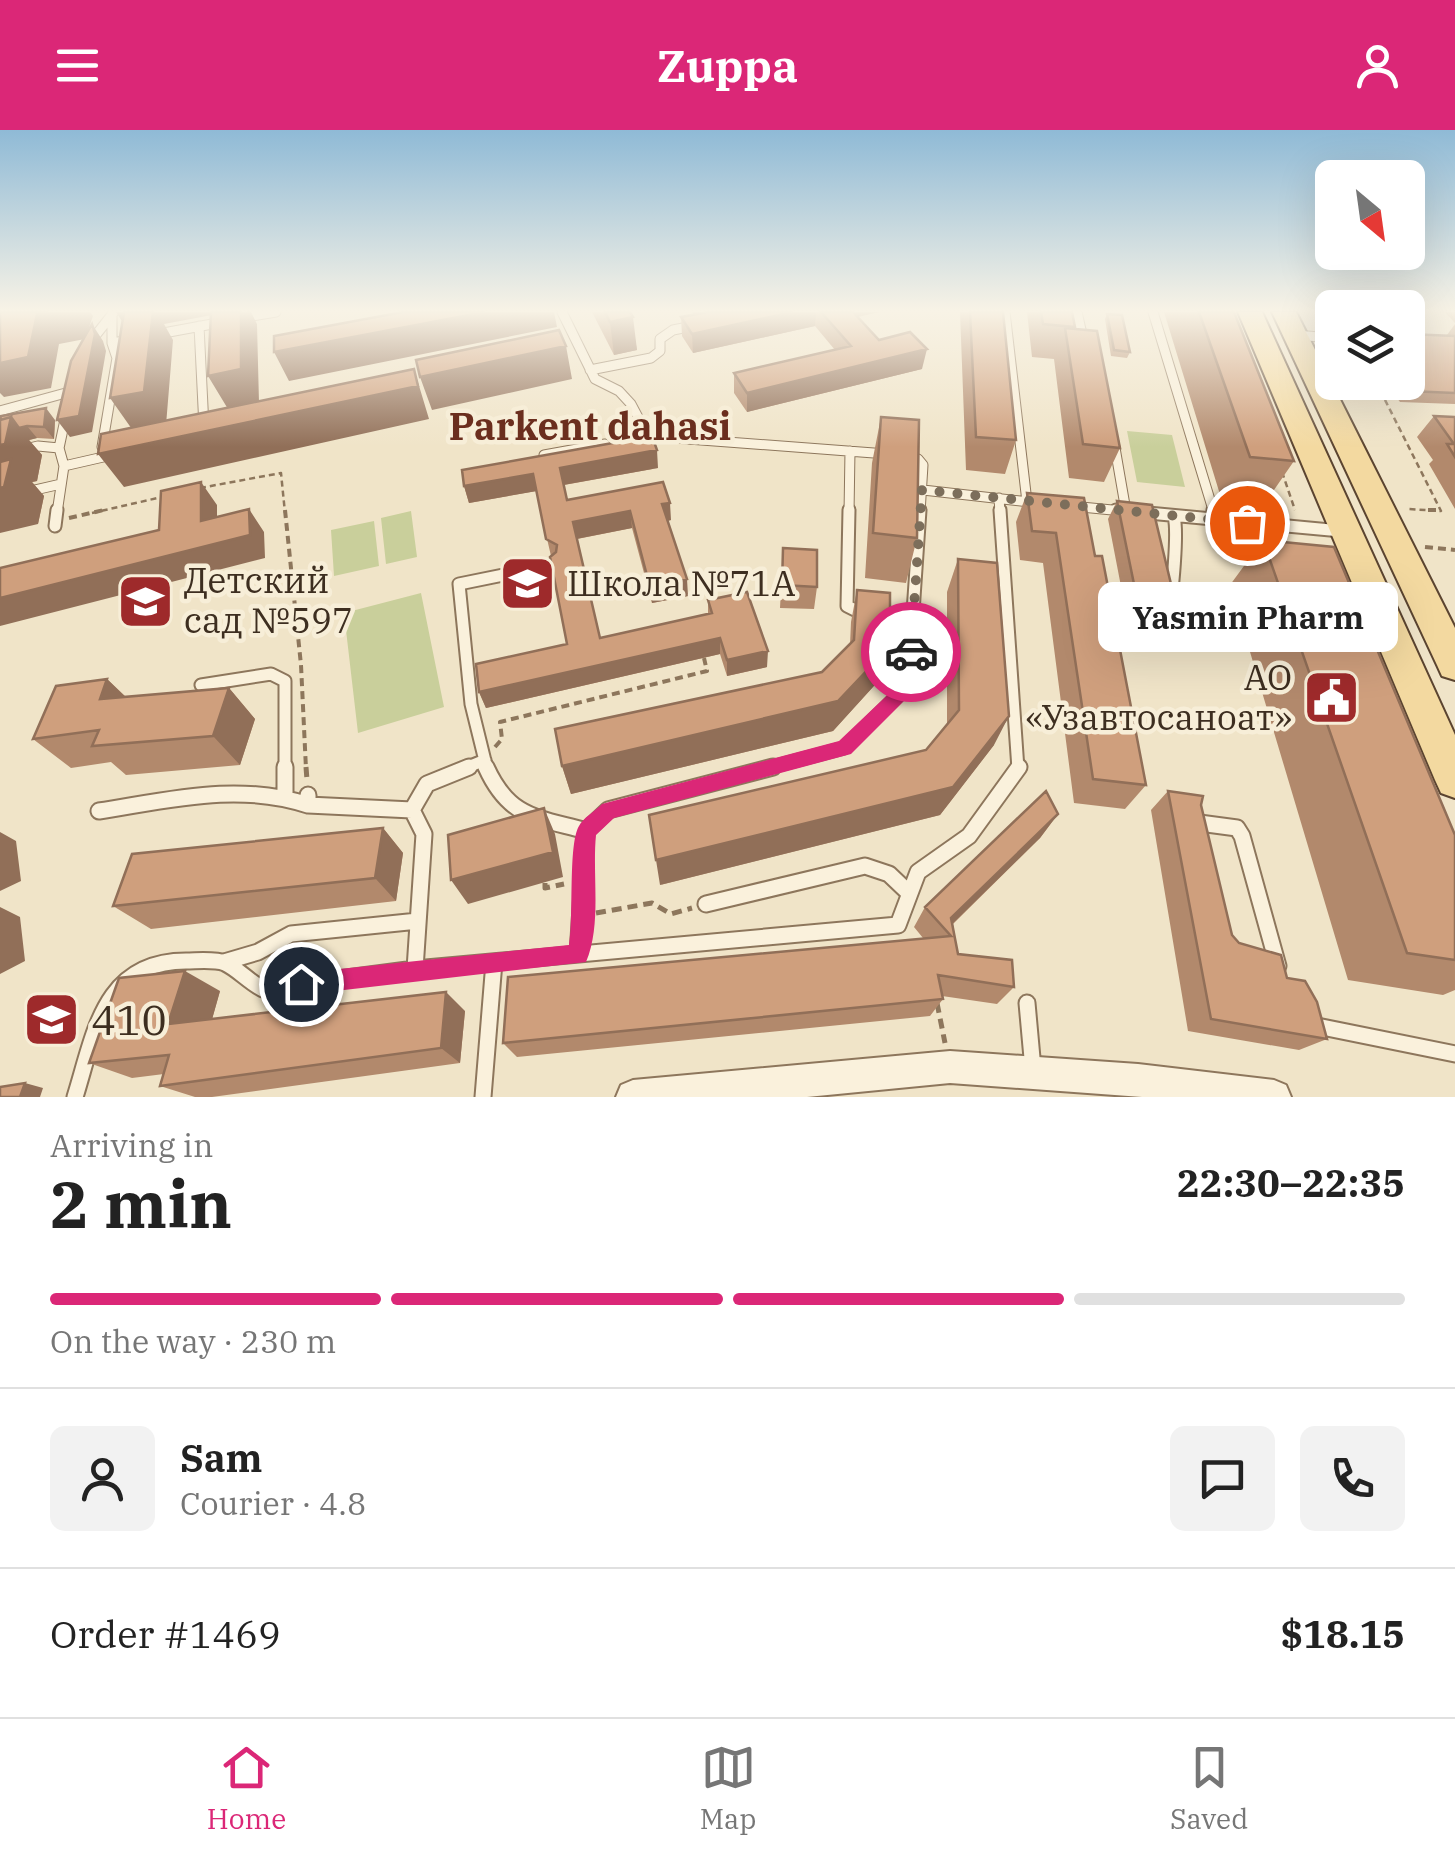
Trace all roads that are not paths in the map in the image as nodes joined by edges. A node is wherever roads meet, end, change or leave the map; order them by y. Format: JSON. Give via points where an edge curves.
{"nodes":[{"id":1,"x":83,"y":357,"type":"edge"},
{"id":2,"x":117,"y":357,"type":"edge"},
{"id":3,"x":201,"y":357,"type":"edge"},
{"id":4,"x":584,"y":357,"type":"edge"},
{"id":5,"x":652,"y":357,"type":"edge"},
{"id":6,"x":1010,"y":357,"type":"edge"},
{"id":7,"x":1167,"y":357,"type":"edge"},
{"id":8,"x":1267,"y":357,"type":"edge"},
{"id":9,"x":1307,"y":357,"type":"edge"},
{"id":10,"x":80,"y":366,"type":"edge"},
{"id":11,"x":590,"y":370,"type":"junction"},
{"id":12,"x":0,"y":410,"type":"edge"},
{"id":13,"x":223,"y":429,"type":"edge"},
{"id":14,"x":204,"y":434,"type":"junction"},
{"id":15,"x":1113,"y":435,"type":"edge"},
{"id":16,"x":648,"y":436,"type":"junction"},
{"id":17,"x":187,"y":438,"type":"edge"},
{"id":18,"x":635,"y":439,"type":"edge"},
{"id":19,"x":622,"y":442,"type":"edge"},
{"id":20,"x":59,"y":448,"type":"junction"},
{"id":21,"x":850,"y":452,"type":"junction"},
{"id":22,"x":119,"y":453,"type":"edge"},
{"id":23,"x":0,"y":456,"type":"edge"},
{"id":24,"x":102,"y":457,"type":"junction"},
{"id":25,"x":523,"y":460,"type":"edge"},
{"id":26,"x":64,"y":466,"type":"junction"},
{"id":27,"x":61,"y":484,"type":"junction"},
{"id":28,"x":922,"y":490,"type":"junction"},
{"id":29,"x":0,"y":498,"type":"edge"},
{"id":30,"x":999,"y":498,"type":"junction"},
{"id":31,"x":1027,"y":502,"type":"junction"},
{"id":32,"x":1047,"y":504,"type":"edge"},
{"id":33,"x":1067,"y":506,"type":"edge"},
{"id":34,"x":1126,"y":512,"type":"junction"},
{"id":35,"x":1174,"y":517,"type":"junction"},
{"id":36,"x":1216,"y":521,"type":"junction"},
{"id":37,"x":55,"y":524,"type":"road end"},
{"id":38,"x":1402,"y":531,"type":"junction"},
{"id":39,"x":1346,"y":532,"type":"junction"},
{"id":40,"x":552,"y":565,"type":"edge"},
{"id":41,"x":1122,"y":611,"type":"dead end"},
{"id":42,"x":914,"y":614,"type":"junction"},
{"id":43,"x":1451,"y":649,"type":"edge"},
{"id":44,"x":202,"y":685,"type":"dead end"},
{"id":45,"x":484,"y":760,"type":"junction"},
{"id":46,"x":1455,"y":780,"type":"edge"},
{"id":47,"x":285,"y":795,"type":"junction"},
{"id":48,"x":412,"y":810,"type":"junction"},
{"id":49,"x":99,"y":811,"type":"dead end"},
{"id":50,"x":586,"y":831,"type":"junction"},
{"id":51,"x":1196,"y":842,"type":"edge"},
{"id":52,"x":909,"y":893,"type":"junction"},
{"id":53,"x":706,"y":904,"type":"road end"},
{"id":54,"x":418,"y":920,"type":"junction"},
{"id":55,"x":578,"y":954,"type":"junction"},
{"id":56,"x":224,"y":962,"type":"junction"},
{"id":57,"x":494,"y":962,"type":"junction"},
{"id":58,"x":416,"y":970,"type":"junction"},
{"id":59,"x":1276,"y":970,"type":"edge"},
{"id":60,"x":1027,"y":1004,"type":"dead end"},
{"id":61,"x":1301,"y":1013,"type":"edge"},
{"id":62,"x":1455,"y":1054,"type":"edge"},
{"id":63,"x":1034,"y":1070,"type":"junction"},
{"id":64,"x":1140,"y":1088,"type":"edge"},
{"id":65,"x":75,"y":1097,"type":"edge"},
{"id":66,"x":484,"y":1097,"type":"edge"},
{"id":67,"x":633,"y":1097,"type":"edge"},
{"id":68,"x":1274,"y":1097,"type":"edge"}],
"edges":[{"from":1,"to":10,"type":"lane"},
{"from":2,"to":24,"type":"lane"},
{"from":3,"to":14,"type":"lane"},
{"from":4,"to":11,"type":"lane"},
{"from":5,"to":11,"type":"lane"},
{"from":6,"to":31,"type":"lane"},
{"from":7,"to":36,"type":"lane"},
{"from":8,"to":39,"type":"main road"},
{"from":9,"to":38,"type":"main road"},
{"from":11,"to":16,"type":"lane","via":[[632,404]]},
{"from":12,"to":20,"type":"lane","via":[[74,388]]},
{"from":13,"to":14,"type":"lane"},
{"from":14,"to":17,"type":"lane"},
{"from":15,"to":34,"type":"lane"},
{"from":16,"to":18,"type":"lane"},
{"from":16,"to":21,"type":"lane"},
{"from":19,"to":25,"type":"lane"},
{"from":20,"to":23,"type":"lane"},
{"from":20,"to":26,"type":"lane"},
{"from":21,"to":28,"type":"lane","via":[[918,459]]},
{"from":21,"to":42,"type":"lane","via":[[846,606]]},
{"from":22,"to":24,"type":"lane"},
{"from":24,"to":26,"type":"lane"},
{"from":26,"to":27,"type":"lane"},
{"from":27,"to":29,"type":"lane"},
{"from":27,"to":37,"type":"lane"},
{"from":28,"to":30,"type":"lane"},
{"from":28,"to":42,"type":"lane"},
{"from":30,"to":31,"type":"lane"},
{"from":30,"to":52,"type":"lane","via":[[1019,768],[969,836],[918,872]]},
{"from":31,"to":32,"type":"lane"},
{"from":33,"to":34,"type":"lane"},
{"from":34,"to":35,"type":"lane"},
{"from":35,"to":36,"type":"lane"},
{"from":35,"to":41,"type":"lane","via":[[1174,598],[1168,610]]},
{"from":36,"to":39,"type":"lane"},
{"from":38,"to":39,"type":"main road"},
{"from":38,"to":43,"type":"main road"},
{"from":39,"to":46,"type":"main road"},
{"from":40,"to":45,"type":"lane","via":[[458,584],[476,746]]},
{"from":42,"to":50,"type":"lane","via":[[908,686],[844,748],[608,810]]},
{"from":44,"to":47,"type":"lane","via":[[272,674],[285,681]]},
{"from":45,"to":48,"type":"lane","via":[[427,784]]},
{"from":45,"to":50,"type":"lane","via":[[511,807]]},
{"from":47,"to":48,"type":"lane"},
{"from":47,"to":49,"type":"lane","via":[[254,790]]},
{"from":48,"to":54,"type":"lane","via":[[424,834]]},
{"from":50,"to":55,"type":"lane"},
{"from":51,"to":59,"type":"lane","via":[[1193,820],[1237,828],[1242,836]]},
{"from":52,"to":53,"type":"lane","via":[[889,874],[865,866]]},
{"from":52,"to":55,"type":"lane","via":[[898,925]]},
{"from":54,"to":56,"type":"lane","via":[[290,934]]},
{"from":54,"to":58,"type":"lane"},
{"from":55,"to":57,"type":"lane"},
{"from":56,"to":58,"type":"lane","via":[[263,989]]},
{"from":56,"to":65,"type":"lane","via":[[142,968],[110,994]]},
{"from":57,"to":58,"type":"lane"},
{"from":57,"to":66,"type":"lane"},
{"from":60,"to":63,"type":"lane"},
{"from":61,"to":62,"type":"lane","via":[[1312,1025]]},
{"from":63,"to":64,"type":"street"},
{"from":63,"to":67,"type":"street","via":[[950,1067]]},
{"from":64,"to":68,"type":"street"}]}
